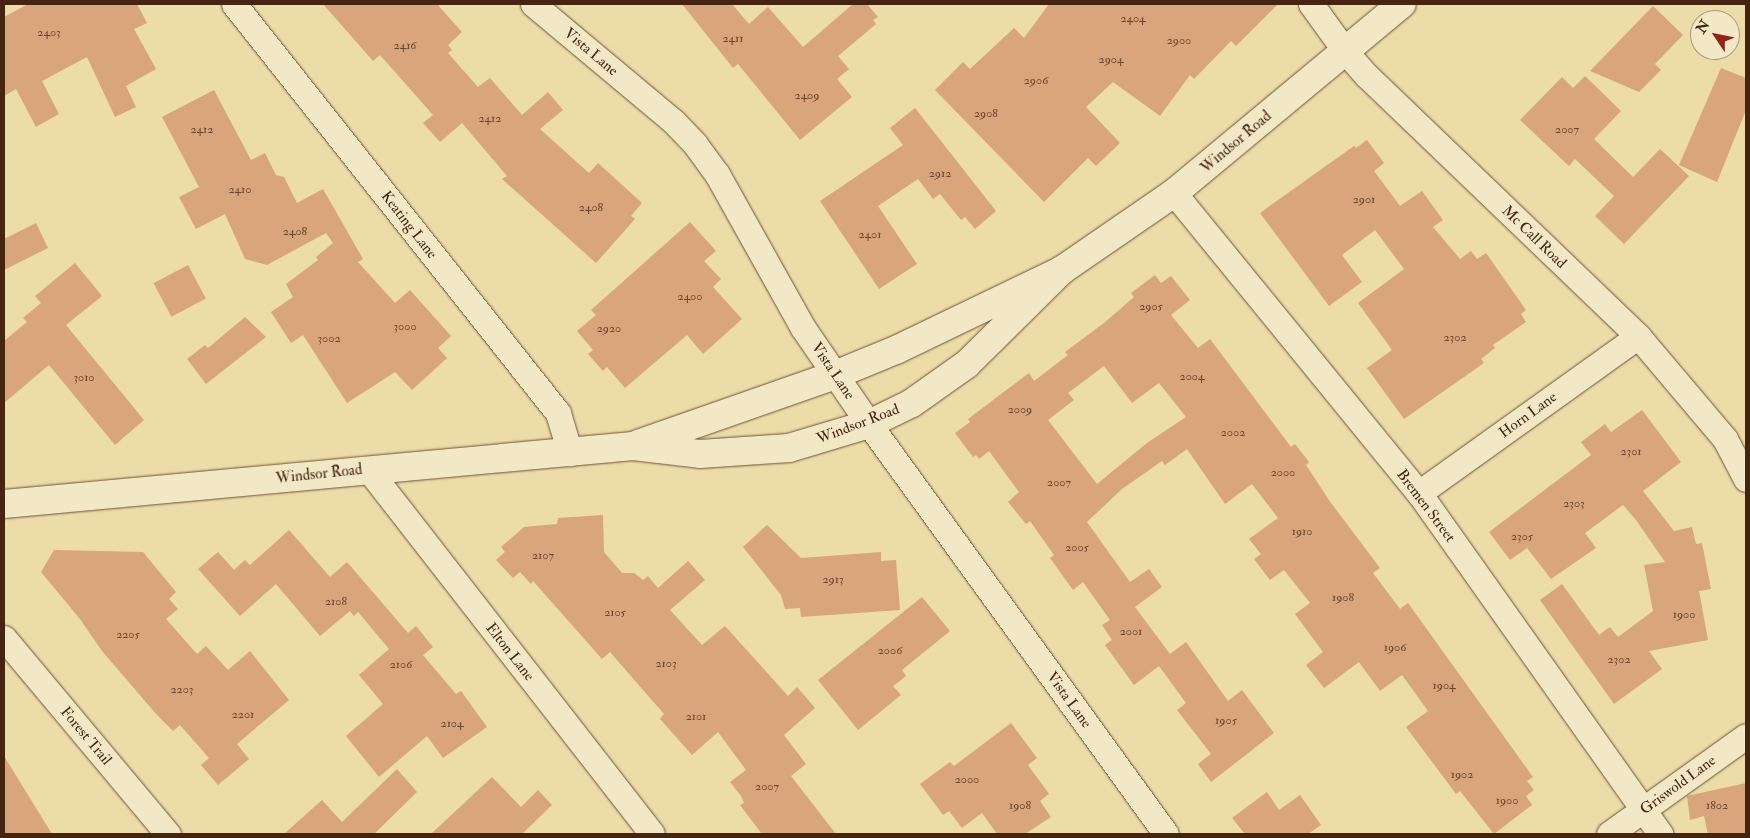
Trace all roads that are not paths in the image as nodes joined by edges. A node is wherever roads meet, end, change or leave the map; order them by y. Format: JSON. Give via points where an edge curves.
{"nodes":[{"id":1,"x":234,"y":4,"type":"edge"},
{"id":2,"x":533,"y":4,"type":"edge"},
{"id":3,"x":1311,"y":4,"type":"edge"},
{"id":4,"x":1402,"y":4,"type":"edge"},
{"id":5,"x":1345,"y":51,"type":"junction"},
{"id":6,"x":1174,"y":193,"type":"junction"},
{"id":7,"x":1062,"y":270,"type":"junction"},
{"id":8,"x":1638,"y":336,"type":"junction"},
{"id":9,"x":835,"y":375,"type":"junction"},
{"id":10,"x":868,"y":424,"type":"junction"},
{"id":11,"x":634,"y":446,"type":"junction"},
{"id":12,"x":570,"y":453,"type":"junction"},
{"id":13,"x":368,"y":469,"type":"junction"},
{"id":14,"x":1746,"y":479,"type":"edge"},
{"id":15,"x":1418,"y":493,"type":"junction"},
{"id":16,"x":4,"y":504,"type":"edge"},
{"id":17,"x":4,"y":638,"type":"edge"},
{"id":18,"x":1746,"y":736,"type":"edge"},
{"id":19,"x":1642,"y":811,"type":"junction"},
{"id":20,"x":168,"y":834,"type":"edge"},
{"id":21,"x":652,"y":834,"type":"edge"},
{"id":22,"x":1166,"y":834,"type":"edge"},
{"id":23,"x":1609,"y":834,"type":"edge"},
{"id":24,"x":1660,"y":834,"type":"edge"}],
"edges":[{"from":1,"to":12,"type":"street","name":"Keating Lane","via":[[558,413]]},
{"from":2,"to":9,"type":"street","name":"Vista Lane","via":[[674,122],[695,144],[717,174],[803,328]]},
{"from":3,"to":5,"type":"street","name":"Mc Call Road"},
{"from":4,"to":5,"type":"street","name":"Windsor Road"},
{"from":5,"to":6,"type":"street","name":"Windsor Road"},
{"from":5,"to":8,"type":"street","name":"Mc Call Road"},
{"from":6,"to":7,"type":"street","name":"Windsor Road"},
{"from":6,"to":15,"type":"street","name":"Bremen Street"},
{"from":7,"to":9,"type":"street","name":"Windsor Road","via":[[898,349]]},
{"from":7,"to":10,"type":"street","name":"Windsor Road","via":[[967,364],[912,403]]},
{"from":8,"to":14,"type":"street","name":"Mc Call Road","via":[[1725,439]]},
{"from":8,"to":15,"type":"street","name":"Horn Lane"},
{"from":9,"to":10,"type":"street","name":"Vista Lane"},
{"from":9,"to":11,"type":"street","name":"Windsor Road"},
{"from":10,"to":11,"type":"street","name":"Windsor Road","via":[[789,448],[700,454]]},
{"from":10,"to":22,"type":"street","name":"Vista Lane"},
{"from":11,"to":12,"type":"street","name":"Windsor Road"},
{"from":12,"to":13,"type":"street","name":"Windsor Road"},
{"from":13,"to":16,"type":"street","name":"Windsor Road"},
{"from":13,"to":21,"type":"street","name":"Elton Lane"},
{"from":15,"to":19,"type":"street","name":"Bremen Street"},
{"from":17,"to":20,"type":"street","name":"Forest Trail"},
{"from":18,"to":19,"type":"street","name":"Griswold Lane"},
{"from":19,"to":23,"type":"street","name":"Griswold Lane"},
{"from":19,"to":24,"type":"street","name":"Bremen Street"}]}
